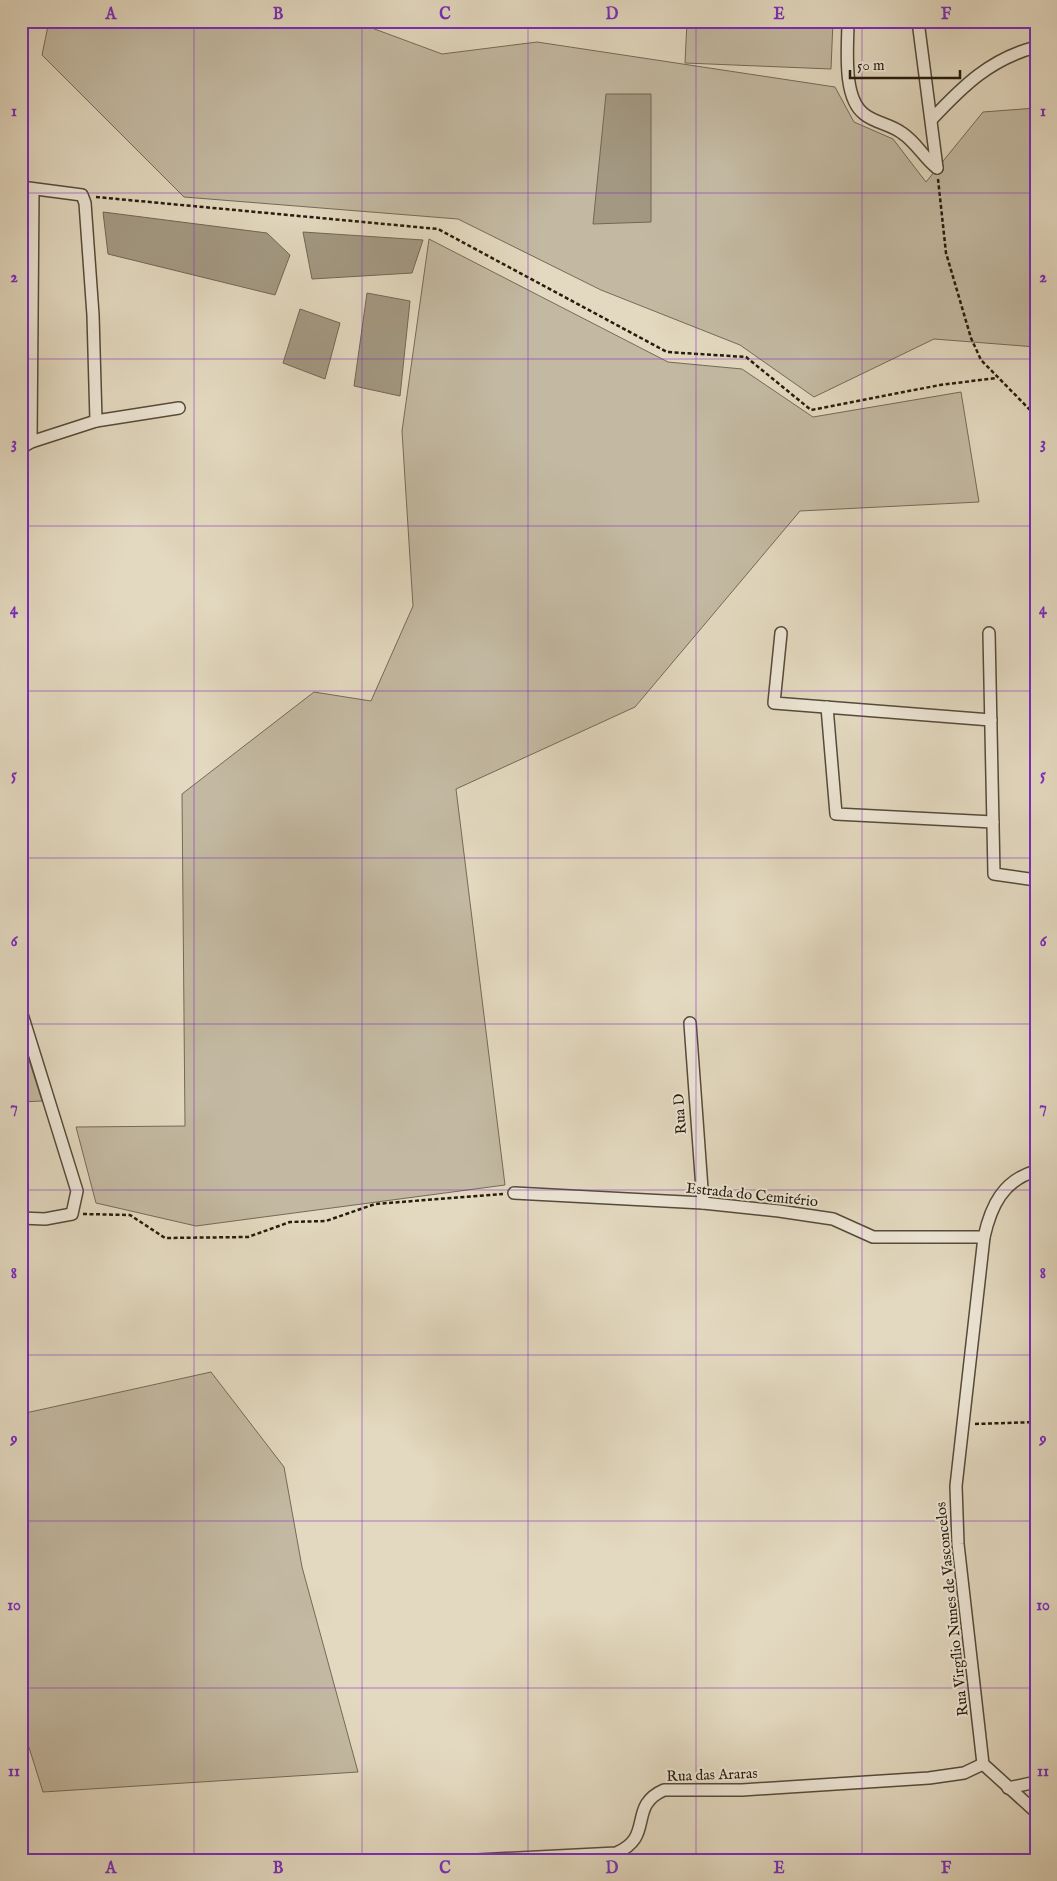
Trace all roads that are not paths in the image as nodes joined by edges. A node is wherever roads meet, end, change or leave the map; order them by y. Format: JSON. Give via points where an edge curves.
{"nodes":[{"id":1,"x":848,"y":21,"type":"edge"},
{"id":2,"x":918,"y":21,"type":"edge"},
{"id":3,"x":1036,"y":47,"type":"edge"},
{"id":4,"x":932,"y":119,"type":"junction"},
{"id":5,"x":21,"y":187,"type":"edge"},
{"id":6,"x":33,"y":189,"type":"junction"},
{"id":7,"x":179,"y":408,"type":"dead end"},
{"id":8,"x":96,"y":421,"type":"junction"},
{"id":9,"x":26,"y":445,"type":"edge"},
{"id":10,"x":781,"y":633,"type":"dead end"},
{"id":11,"x":989,"y":633,"type":"dead end"},
{"id":12,"x":827,"y":707,"type":"junction"},
{"id":13,"x":991,"y":720,"type":"junction"},
{"id":14,"x":993,"y":822,"type":"junction"},
{"id":15,"x":1036,"y":880,"type":"edge"},
{"id":16,"x":21,"y":1011,"type":"edge"},
{"id":17,"x":690,"y":1023,"type":"dead end"},
{"id":18,"x":1036,"y":1171,"type":"edge"},
{"id":19,"x":514,"y":1193,"type":"road end"},
{"id":20,"x":703,"y":1203,"type":"junction"},
{"id":21,"x":21,"y":1218,"type":"edge"},
{"id":22,"x":984,"y":1237,"type":"junction"},
{"id":23,"x":983,"y":1764,"type":"junction"},
{"id":24,"x":1036,"y":1782,"type":"edge"},
{"id":25,"x":1008,"y":1788,"type":"junction"},
{"id":26,"x":1036,"y":1812,"type":"edge"},
{"id":27,"x":626,"y":1854,"type":"edge"},
{"id":28,"x":477,"y":1860,"type":"edge"}],
"edges":[{"from":1,"to":4,"type":"street","via":[[849,86],[854,103],[872,120],[904,134],[938,168]]},
{"from":2,"to":4,"type":"street"},
{"from":3,"to":4,"type":"street","via":[[992,63]]},
{"from":5,"to":6,"type":"street"},
{"from":6,"to":8,"type":"street","via":[[82,195],[85,203]]},
{"from":6,"to":9,"type":"street"},
{"from":7,"to":8,"type":"street"},
{"from":8,"to":9,"type":"street"},
{"from":10,"to":12,"type":"street","via":[[774,702]]},
{"from":11,"to":13,"type":"street"},
{"from":12,"to":13,"type":"street"},
{"from":12,"to":14,"type":"street","via":[[836,814]]},
{"from":13,"to":14,"type":"street"},
{"from":14,"to":15,"type":"street","via":[[994,874]]},
{"from":16,"to":21,"type":"street","via":[[78,1191],[72,1214],[45,1219]]},
{"from":17,"to":20,"type":"street","name":"Rua D"},
{"from":18,"to":22,"type":"street","name":"Rua Virgílio Nunes de Vasconcelos","via":[[1014,1181],[996,1200]]},
{"from":19,"to":20,"type":"street","name":"Estrada do Cemitério"},
{"from":20,"to":22,"type":"street","name":"Estrada do Cemitério","via":[[833,1219],[873,1237]]},
{"from":22,"to":23,"type":"street","name":"Rua Virgílio Nunes de Vasconcelos","via":[[956,1486],[956,1516]]},
{"from":23,"to":25,"type":"street"},
{"from":23,"to":27,"type":"street","name":"Rua das Araras","via":[[954,1775],[929,1778],[742,1790],[664,1790],[647,1800],[639,1832]]},
{"from":24,"to":25,"type":"street"},
{"from":25,"to":26,"type":"street"},
{"from":27,"to":28,"type":"street","name":"Rua das Araras"}]}
